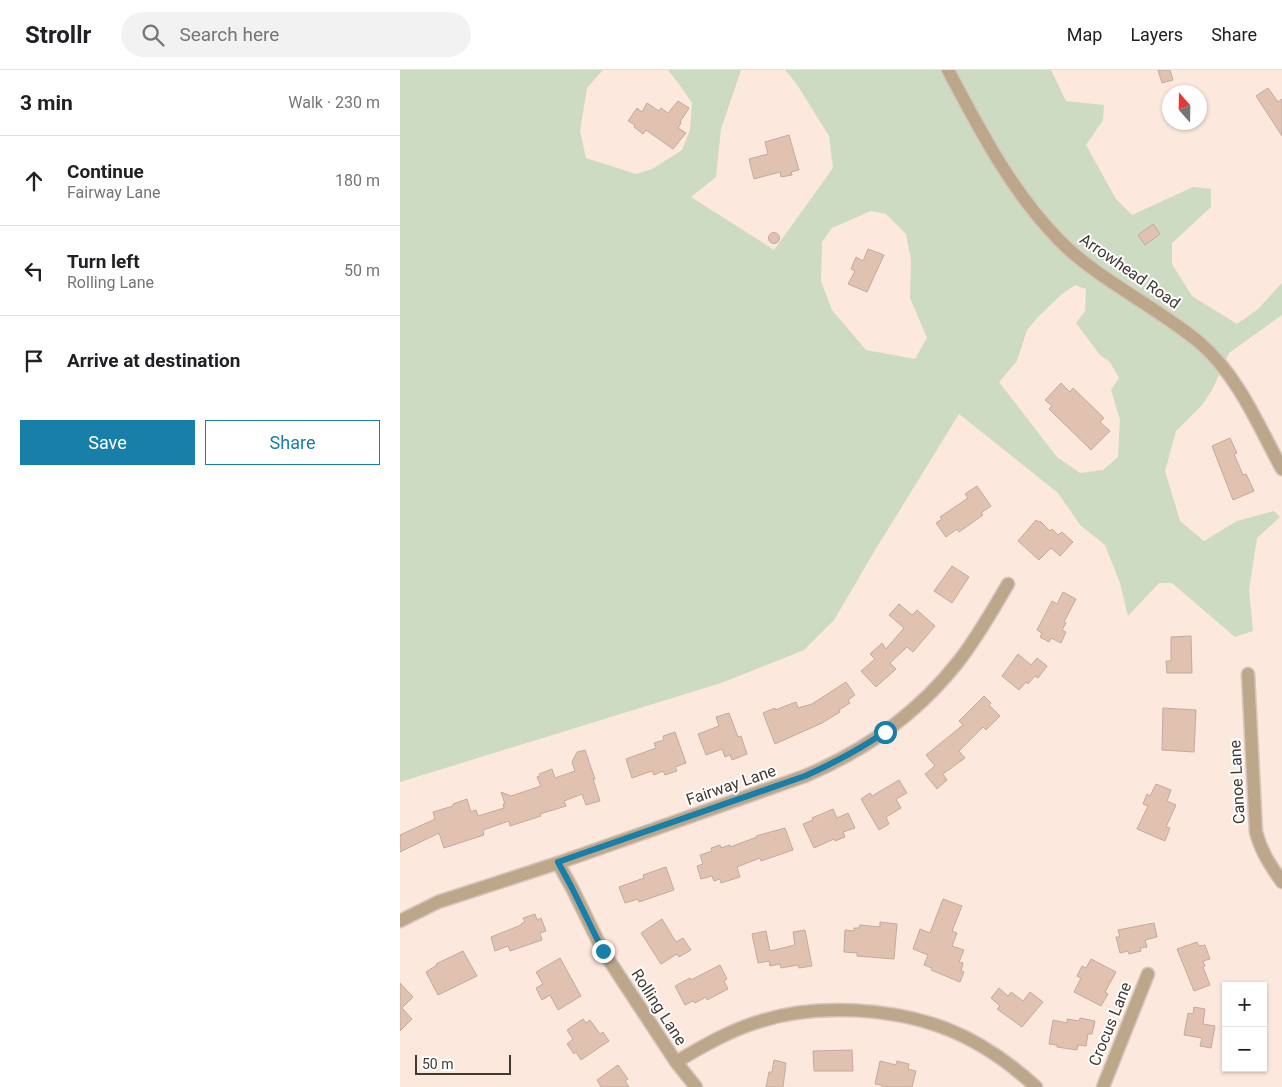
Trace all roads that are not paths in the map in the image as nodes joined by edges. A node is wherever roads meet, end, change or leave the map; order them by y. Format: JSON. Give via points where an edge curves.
{"nodes":[{"id":1,"x":948,"y":70,"type":"edge"},
{"id":2,"x":1282,"y":469,"type":"edge"},
{"id":3,"x":1008,"y":584,"type":"dead end"},
{"id":4,"x":1248,"y":674,"type":"dead end"},
{"id":5,"x":558,"y":862,"type":"junction"},
{"id":6,"x":1282,"y":882,"type":"edge"},
{"id":7,"x":400,"y":921,"type":"edge"},
{"id":8,"x":1148,"y":974,"type":"dead end"},
{"id":9,"x":676,"y":1062,"type":"junction"},
{"id":10,"x":696,"y":1087,"type":"edge"},
{"id":11,"x":1036,"y":1087,"type":"edge"},
{"id":12,"x":1103,"y":1087,"type":"edge"}],
"edges":[{"from":1,"to":2,"type":"street","name":"Arrowhead Road","via":[[1005,174],[1033,213],[1089,265],[1171,320],[1207,350],[1238,388]]},
{"from":3,"to":5,"type":"street","name":"Fairway Lane","via":[[975,639],[931,693],[862,747],[805,776]]},
{"from":4,"to":6,"type":"street","name":"Canoe Lane","via":[[1256,832],[1264,857]]},
{"from":5,"to":7,"type":"street","name":"Fairway Lane","via":[[438,902]]},
{"from":5,"to":9,"type":"street","name":"Rolling Lane","via":[[603,951]]},
{"from":8,"to":12,"type":"street","name":"Crocus Lane"},
{"from":9,"to":10,"type":"street","name":"Rolling Lane"},
{"from":9,"to":11,"type":"street","via":[[714,1040],[762,1020],[837,1010],[871,1012],[915,1020],[960,1035]]}]}
